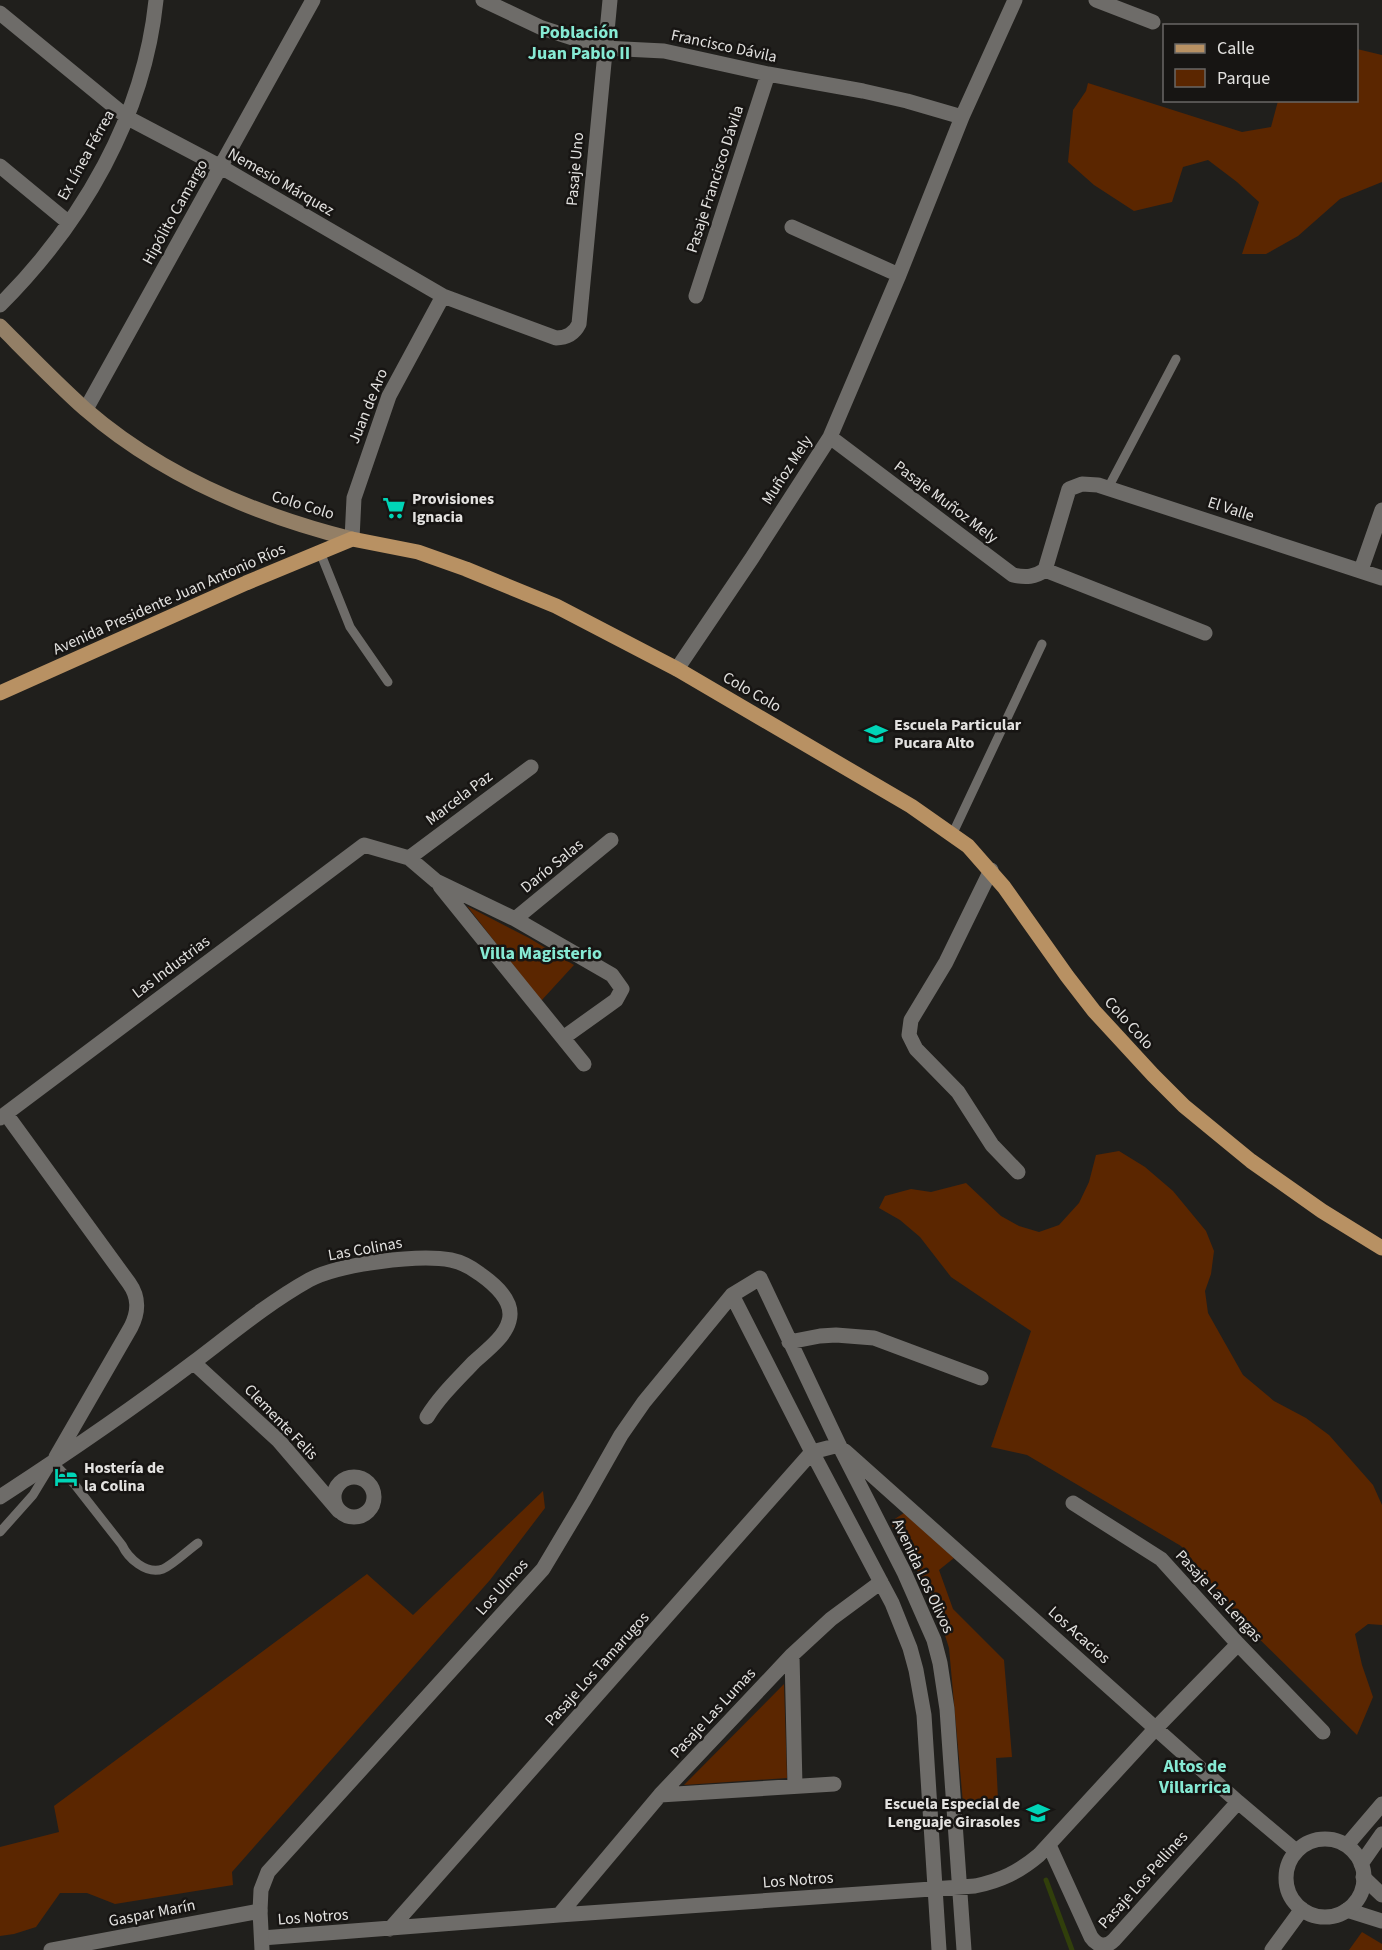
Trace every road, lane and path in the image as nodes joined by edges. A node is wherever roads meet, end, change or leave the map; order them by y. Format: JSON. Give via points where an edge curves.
{"nodes":[{"id":1,"x":156,"y":0,"type":"edge"},
{"id":2,"x":313,"y":0,"type":"edge"},
{"id":3,"x":483,"y":0,"type":"edge"},
{"id":4,"x":609,"y":0,"type":"edge"},
{"id":5,"x":1015,"y":0,"type":"edge"},
{"id":6,"x":1096,"y":0,"type":"edge"},
{"id":7,"x":0,"y":13,"type":"edge"},
{"id":8,"x":1153,"y":22,"type":"dead end"},
{"id":9,"x":604,"y":48,"type":"junction"},
{"id":10,"x":768,"y":74,"type":"junction"},
{"id":11,"x":962,"y":117,"type":"junction"},
{"id":12,"x":128,"y":118,"type":"junction"},
{"id":13,"x":0,"y":166,"type":"edge"},
{"id":14,"x":221,"y":167,"type":"junction"},
{"id":15,"x":69,"y":223,"type":"junction"},
{"id":16,"x":792,"y":227,"type":"dead end"},
{"id":17,"x":899,"y":275,"type":"junction"},
{"id":18,"x":443,"y":296,"type":"junction"},
{"id":19,"x":696,"y":296,"type":"dead end"},
{"id":20,"x":0,"y":304,"type":"edge"},
{"id":21,"x":0,"y":326,"type":"edge"},
{"id":22,"x":567,"y":337,"type":"joint"},
{"id":23,"x":1176,"y":359,"type":"dead end"},
{"id":24,"x":86,"y":409,"type":"junction"},
{"id":25,"x":830,"y":437,"type":"junction"},
{"id":26,"x":1108,"y":488,"type":"junction"},
{"id":27,"x":1382,"y":510,"type":"edge"},
{"id":28,"x":352,"y":539,"type":"junction"},
{"id":29,"x":320,"y":552,"type":"junction"},
{"id":30,"x":1045,"y":570,"type":"junction"},
{"id":31,"x":1361,"y":570,"type":"junction"},
{"id":32,"x":1382,"y":578,"type":"edge"},
{"id":33,"x":1205,"y":633,"type":"dead end"},
{"id":34,"x":1042,"y":644,"type":"dead end"},
{"id":35,"x":677,"y":669,"type":"junction"},
{"id":36,"x":387,"y":682,"type":"dead end"},
{"id":37,"x":0,"y":693,"type":"edge"},
{"id":38,"x":531,"y":767,"type":"dead end"},
{"id":39,"x":952,"y":834,"type":"junction"},
{"id":40,"x":611,"y":840,"type":"dead end"},
{"id":41,"x":409,"y":858,"type":"junction"},
{"id":42,"x":991,"y":870,"type":"junction"},
{"id":43,"x":436,"y":881,"type":"junction"},
{"id":44,"x":515,"y":919,"type":"junction"},
{"id":45,"x":563,"y":1038,"type":"junction"},
{"id":46,"x":584,"y":1064,"type":"dead end"},
{"id":47,"x":3,"y":1116,"type":"edge"},
{"id":48,"x":1018,"y":1172,"type":"dead end"},
{"id":49,"x":1382,"y":1248,"type":"edge"},
{"id":50,"x":760,"y":1278,"type":"joint"},
{"id":51,"x":732,"y":1295,"type":"junction"},
{"id":52,"x":789,"y":1342,"type":"junction"},
{"id":53,"x":194,"y":1363,"type":"junction"},
{"id":54,"x":981,"y":1378,"type":"dead end"},
{"id":55,"x":427,"y":1417,"type":"dead end"},
{"id":56,"x":839,"y":1445,"type":"junction"},
{"id":57,"x":812,"y":1452,"type":"junction"},
{"id":58,"x":53,"y":1462,"type":"junction"},
{"id":59,"x":0,"y":1497,"type":"edge"},
{"id":60,"x":1073,"y":1503,"type":"dead end"},
{"id":61,"x":339,"y":1510,"type":"dead end"},
{"id":62,"x":0,"y":1532,"type":"edge"},
{"id":63,"x":198,"y":1543,"type":"dead end"},
{"id":64,"x":881,"y":1582,"type":"junction"},
{"id":65,"x":1238,"y":1644,"type":"junction"},
{"id":66,"x":792,"y":1656,"type":"junction"},
{"id":67,"x":1156,"y":1728,"type":"junction"},
{"id":68,"x":1323,"y":1732,"type":"dead end"},
{"id":69,"x":834,"y":1784,"type":"dead end"},
{"id":70,"x":795,"y":1786,"type":"junction"},
{"id":71,"x":660,"y":1795,"type":"junction"},
{"id":72,"x":1238,"y":1802,"type":"junction"},
{"id":73,"x":1382,"y":1804,"type":"edge"},
{"id":74,"x":1382,"y":1834,"type":"edge"},
{"id":75,"x":1048,"y":1845,"type":"junction"},
{"id":76,"x":1347,"y":1845,"type":"junction"},
{"id":77,"x":1296,"y":1851,"type":"junction"},
{"id":78,"x":1362,"y":1871,"type":"junction"},
{"id":79,"x":959,"y":1887,"type":"junction"},
{"id":80,"x":935,"y":1888,"type":"junction"},
{"id":81,"x":1382,"y":1895,"type":"edge"},
{"id":82,"x":1302,"y":1909,"type":"junction"},
{"id":83,"x":1347,"y":1910,"type":"junction"},
{"id":84,"x":260,"y":1911,"type":"junction"},
{"id":85,"x":560,"y":1915,"type":"junction"},
{"id":86,"x":1382,"y":1921,"type":"edge"},
{"id":87,"x":390,"y":1929,"type":"junction"},
{"id":88,"x":262,"y":1944,"type":"edge"},
{"id":89,"x":51,"y":1950,"type":"edge"},
{"id":90,"x":939,"y":1950,"type":"edge"},
{"id":91,"x":964,"y":1950,"type":"edge"},
{"id":92,"x":1272,"y":1950,"type":"edge"}],
"edges":[{"from":1,"to":12,"type":"street","name":"Ex Línea Férrea","via":[[145,63]]},
{"from":2,"to":14,"type":"street","name":"Hipólito Camargo"},
{"from":3,"to":9,"type":"street","name":"Francisco Dávila","via":[[542,28]]},
{"from":4,"to":9,"type":"street","name":"Pasaje Uno"},
{"from":5,"to":11,"type":"street","name":"Muñoz Mely"},
{"from":6,"to":8,"type":"street"},
{"from":7,"to":12,"type":"street","name":"Nemesio Márquez"},
{"from":9,"to":10,"type":"street","name":"Francisco Dávila","via":[[664,51]]},
{"from":9,"to":22,"type":"street","name":"Pasaje Uno","via":[[579,324]]},
{"from":10,"to":11,"type":"street","name":"Francisco Dávila","via":[[874,94]]},
{"from":10,"to":19,"type":"street","name":"Pasaje Francisco Dávila"},
{"from":11,"to":17,"type":"street","name":"Muñoz Mely"},
{"from":12,"to":14,"type":"street","name":"Nemesio Márquez"},
{"from":12,"to":15,"type":"street","name":"Ex Línea Férrea"},
{"from":13,"to":15,"type":"street"},
{"from":14,"to":18,"type":"street","name":"Nemesio Márquez"},
{"from":14,"to":24,"type":"street","name":"Hipólito Camargo"},
{"from":15,"to":20,"type":"street","name":"Ex Línea Férrea"},
{"from":16,"to":17,"type":"street"},
{"from":17,"to":25,"type":"street","name":"Muñoz Mely"},
{"from":18,"to":22,"type":"street","name":"Nemesio Márquez","via":[[556,338]]},
{"from":18,"to":28,"type":"street","name":"Juan de Aro","via":[[389,396],[354,498]]},
{"from":21,"to":24,"type":"main road","name":"Colo Colo"},
{"from":23,"to":26,"type":"lane"},
{"from":24,"to":28,"type":"main road","name":"Colo Colo","via":[[144,452],[207,488],[278,518]]},
{"from":25,"to":30,"type":"street","name":"Pasaje Muñoz Mely","via":[[1013,575],[1028,577]]},
{"from":25,"to":35,"type":"street","name":"Muñoz Mely"},
{"from":26,"to":30,"type":"street","name":"El Valle","via":[[1089,483],[1069,489]]},
{"from":26,"to":31,"type":"street","name":"El Valle"},
{"from":27,"to":31,"type":"street"},
{"from":28,"to":29,"type":"main road","name":"Avenida Presidente Juan Antonio Ríos"},
{"from":28,"to":35,"type":"main road","name":"Colo Colo","via":[[418,552],[466,569],[556,606]]},
{"from":29,"to":36,"type":"lane","via":[[350,627]]},
{"from":29,"to":37,"type":"main road","name":"Avenida Presidente Juan Antonio Ríos"},
{"from":30,"to":33,"type":"street"},
{"from":31,"to":32,"type":"street","name":"El Valle"},
{"from":34,"to":39,"type":"lane"},
{"from":35,"to":39,"type":"main road","name":"Colo Colo"},
{"from":38,"to":41,"type":"street","name":"Marcela Paz"},
{"from":39,"to":42,"type":"main road","name":"Colo Colo"},
{"from":40,"to":44,"type":"street","name":"Darío Salas"},
{"from":41,"to":43,"type":"street"},
{"from":41,"to":47,"type":"street","name":"Las Industrias","via":[[364,844]]},
{"from":42,"to":48,"type":"street","via":[[946,962],[911,1020],[909,1035],[916,1049],[958,1092],[992,1144]]},
{"from":42,"to":49,"type":"main road","name":"Colo Colo","via":[[1094,1011],[1184,1106],[1251,1161]]},
{"from":43,"to":44,"type":"street"},
{"from":43,"to":45,"type":"street"},
{"from":44,"to":45,"type":"street","via":[[612,975],[622,989],[615,1000]]},
{"from":45,"to":46,"type":"street"},
{"from":47,"to":58,"type":"street","name":"Las Colinas","via":[[129,1283],[137,1303],[131,1327]]},
{"from":50,"to":51,"type":"street","name":"Los Ulmos"},
{"from":50,"to":52,"type":"street","name":"Avenida Los Olivos"},
{"from":51,"to":57,"type":"street"},
{"from":51,"to":84,"type":"street","name":"Los Ulmos","via":[[621,1435],[543,1569],[268,1872],[261,1890]]},
{"from":52,"to":54,"type":"street","via":[[836,1335],[874,1338]]},
{"from":52,"to":56,"type":"street","name":"Avenida Los Olivos"},
{"from":53,"to":55,"type":"street","name":"Las Colinas","via":[[242,1325],[309,1280],[328,1272],[400,1260],[453,1260],[492,1283],[503,1295],[510,1320],[502,1335],[436,1402]]},
{"from":53,"to":58,"type":"street","name":"Las Colinas"},
{"from":53,"to":61,"type":"street","name":"Clemente Felis","via":[[279,1441]]},
{"from":56,"to":57,"type":"street"},
{"from":56,"to":67,"type":"street","name":"Los Acacios"},
{"from":56,"to":79,"type":"street","name":"Avenida Los Olivos","via":[[934,1640],[947,1709]]},
{"from":57,"to":64,"type":"street"},
{"from":57,"to":87,"type":"street","name":"Pasaje Los Tamarugos"},
{"from":58,"to":59,"type":"street","name":"Las Colinas"},
{"from":58,"to":62,"type":"lane","via":[[33,1495]]},
{"from":58,"to":63,"type":"lane","via":[[136,1563],[163,1569]]},
{"from":60,"to":65,"type":"street","name":"Pasaje Las Lengas","via":[[1161,1559]]},
{"from":64,"to":66,"type":"street","name":"Pasaje Las Lumas","via":[[831,1619]]},
{"from":64,"to":80,"type":"street","via":[[902,1625],[921,1692]]},
{"from":65,"to":67,"type":"street","name":"Los Notros"},
{"from":65,"to":68,"type":"street","name":"Pasaje Las Lengas"},
{"from":66,"to":70,"type":"street"},
{"from":66,"to":71,"type":"street","name":"Pasaje Las Lumas"},
{"from":67,"to":72,"type":"street","name":"Los Acacios"},
{"from":67,"to":75,"type":"street","name":"Los Notros"},
{"from":69,"to":70,"type":"street"},
{"from":70,"to":71,"type":"street"},
{"from":71,"to":85,"type":"street","name":"Pasaje Las Lumas"},
{"from":72,"to":75,"type":"street","name":"Pasaje Los Pellines","via":[[1114,1940],[1104,1946],[1091,1937]]},
{"from":72,"to":77,"type":"street","name":"Los Acacios"},
{"from":73,"to":76,"type":"street"},
{"from":74,"to":78,"type":"street"},
{"from":75,"to":79,"type":"street","name":"Los Notros","via":[[1029,1864],[1004,1878]]},
{"from":76,"to":77,"type":"street","via":[[1321,1838]]},
{"from":76,"to":78,"type":"street","via":[[1356,1853]]},
{"from":77,"to":82,"type":"street","via":[[1286,1874],[1287,1888]]},
{"from":78,"to":81,"type":"street"},
{"from":78,"to":83,"type":"street","via":[[1359,1896]]},
{"from":79,"to":80,"type":"street","name":"Los Notros"},
{"from":79,"to":91,"type":"street","name":"Avenida Los Olivos"},
{"from":80,"to":85,"type":"street","name":"Los Notros"},
{"from":80,"to":90,"type":"street"},
{"from":82,"to":83,"type":"street","via":[[1316,1916],[1332,1916]]},
{"from":82,"to":92,"type":"street"},
{"from":83,"to":86,"type":"street"},
{"from":84,"to":88,"type":"street","name":"Los Ulmos"},
{"from":84,"to":89,"type":"street","name":"Gaspar Marín"},
{"from":85,"to":87,"type":"street","name":"Los Notros"},
{"from":87,"to":88,"type":"street","name":"Los Notros"}]}
